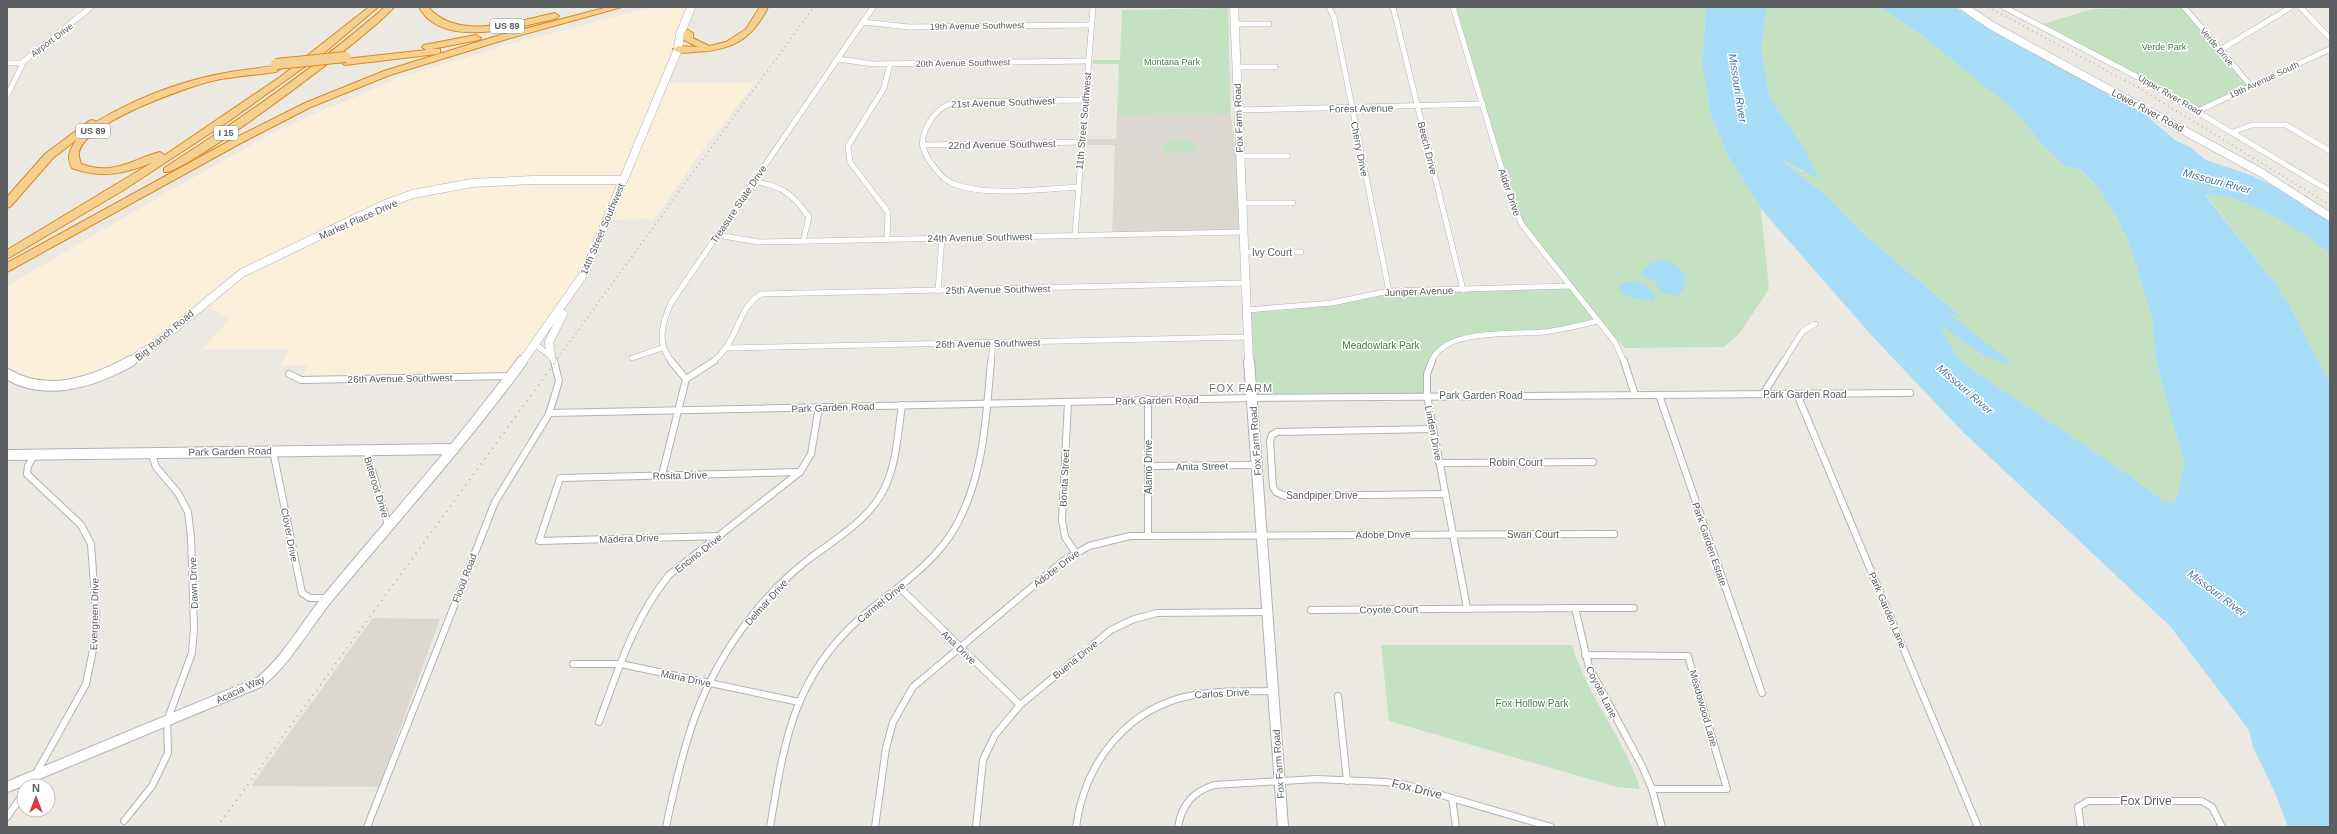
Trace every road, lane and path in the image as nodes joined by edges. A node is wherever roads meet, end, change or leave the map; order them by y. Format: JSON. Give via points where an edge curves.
{"nodes":[{"id":1,"x":91,"y":7,"type":"edge"},
{"id":2,"x":374,"y":7,"type":"edge"},
{"id":3,"x":390,"y":7,"type":"edge"},
{"id":4,"x":423,"y":7,"type":"edge"},
{"id":5,"x":598,"y":7,"type":"edge"},
{"id":6,"x":618,"y":7,"type":"edge"},
{"id":7,"x":624,"y":7,"type":"edge"},
{"id":8,"x":691,"y":7,"type":"edge"},
{"id":9,"x":697,"y":7,"type":"edge"},
{"id":10,"x":755,"y":7,"type":"edge"},
{"id":11,"x":764,"y":7,"type":"edge"},
{"id":12,"x":873,"y":7,"type":"edge"},
{"id":13,"x":1093,"y":7,"type":"edge"},
{"id":14,"x":1234,"y":7,"type":"edge"},
{"id":15,"x":1329,"y":7,"type":"edge"},
{"id":16,"x":1393,"y":7,"type":"edge"},
{"id":17,"x":1453,"y":7,"type":"edge"},
{"id":18,"x":1964,"y":7,"type":"edge"},
{"id":19,"x":2004,"y":7,"type":"edge"},
{"id":20,"x":2194,"y":7,"type":"edge"},
{"id":21,"x":2291,"y":7,"type":"edge"},
{"id":22,"x":2300,"y":7,"type":"edge"},
{"id":23,"x":2186,"y":9,"type":"edge"},
{"id":24,"x":590,"y":14,"type":"junction"},
{"id":25,"x":862,"y":22,"type":"junction"},
{"id":26,"x":1234,"y":24,"type":"junction"},
{"id":27,"x":1269,"y":24,"type":"dead end"},
{"id":28,"x":1091,"y":25,"type":"junction"},
{"id":29,"x":688,"y":33,"type":"junction"},
{"id":30,"x":507,"y":36,"type":"junction"},
{"id":31,"x":2330,"y":38,"type":"edge"},
{"id":32,"x":710,"y":46,"type":"junction"},
{"id":33,"x":678,"y":49,"type":"junction"},
{"id":34,"x":2330,"y":49,"type":"edge"},
{"id":35,"x":2220,"y":50,"type":"junction"},
{"id":36,"x":838,"y":59,"type":"junction"},
{"id":37,"x":345,"y":60,"type":"junction"},
{"id":38,"x":1088,"y":61,"type":"junction"},
{"id":39,"x":7,"y":63,"type":"edge"},
{"id":40,"x":22,"y":63,"type":"junction"},
{"id":41,"x":890,"y":64,"type":"junction"},
{"id":42,"x":276,"y":67,"type":"junction"},
{"id":43,"x":1236,"y":67,"type":"junction"},
{"id":44,"x":1275,"y":67,"type":"dead end"},
{"id":45,"x":2251,"y":86,"type":"junction"},
{"id":46,"x":7,"y":96,"type":"edge"},
{"id":47,"x":1085,"y":100,"type":"junction"},
{"id":48,"x":1483,"y":104,"type":"junction"},
{"id":49,"x":1417,"y":106,"type":"junction"},
{"id":50,"x":1352,"y":108,"type":"junction"},
{"id":51,"x":1238,"y":110,"type":"junction"},
{"id":52,"x":2198,"y":111,"type":"junction"},
{"id":53,"x":218,"y":125,"type":"junction"},
{"id":54,"x":2233,"y":132,"type":"junction"},
{"id":55,"x":1082,"y":142,"type":"junction"},
{"id":56,"x":922,"y":145,"type":"junction"},
{"id":57,"x":2330,"y":151,"type":"edge"},
{"id":58,"x":1240,"y":156,"type":"junction"},
{"id":59,"x":1288,"y":156,"type":"dead end"},
{"id":60,"x":623,"y":180,"type":"junction"},
{"id":61,"x":753,"y":181,"type":"junction"},
{"id":62,"x":1078,"y":187,"type":"junction"},
{"id":63,"x":2330,"y":191,"type":"edge"},
{"id":64,"x":1242,"y":203,"type":"junction"},
{"id":65,"x":1293,"y":203,"type":"dead end"},
{"id":66,"x":7,"y":204,"type":"edge"},
{"id":67,"x":2330,"y":217,"type":"edge"},
{"id":68,"x":1243,"y":232,"type":"junction"},
{"id":69,"x":717,"y":235,"type":"junction"},
{"id":70,"x":1075,"y":235,"type":"junction"},
{"id":71,"x":942,"y":238,"type":"junction"},
{"id":72,"x":887,"y":239,"type":"junction"},
{"id":73,"x":803,"y":241,"type":"junction"},
{"id":74,"x":52,"y":243,"type":"junction"},
{"id":75,"x":1243,"y":252,"type":"junction"},
{"id":76,"x":1300,"y":252,"type":"dead end"},
{"id":77,"x":7,"y":255,"type":"edge"},
{"id":78,"x":7,"y":268,"type":"edge"},
{"id":79,"x":244,"y":272,"type":"joint"},
{"id":80,"x":1245,"y":283,"type":"junction"},
{"id":81,"x":1569,"y":286,"type":"junction"},
{"id":82,"x":1463,"y":290,"type":"junction"},
{"id":83,"x":938,"y":291,"type":"junction"},
{"id":84,"x":1389,"y":291,"type":"junction"},
{"id":85,"x":566,"y":303,"type":"junction"},
{"id":86,"x":1246,"y":310,"type":"junction"},
{"id":87,"x":1598,"y":321,"type":"junction"},
{"id":88,"x":1815,"y":324,"type":"dead end"},
{"id":89,"x":1248,"y":337,"type":"junction"},
{"id":90,"x":993,"y":343,"type":"junction"},
{"id":91,"x":535,"y":344,"type":"junction"},
{"id":92,"x":662,"y":348,"type":"junction"},
{"id":93,"x":728,"y":348,"type":"junction"},
{"id":94,"x":551,"y":355,"type":"junction"},
{"id":95,"x":632,"y":358,"type":"dead end"},
{"id":96,"x":7,"y":374,"type":"edge"},
{"id":97,"x":289,"y":374,"type":"dead end"},
{"id":98,"x":512,"y":376,"type":"junction"},
{"id":99,"x":686,"y":379,"type":"junction"},
{"id":100,"x":1910,"y":393,"type":"dead end"},
{"id":101,"x":1659,"y":394,"type":"junction"},
{"id":102,"x":1763,"y":394,"type":"junction"},
{"id":103,"x":1797,"y":394,"type":"junction"},
{"id":104,"x":1635,"y":395,"type":"junction"},
{"id":105,"x":1427,"y":396,"type":"junction"},
{"id":106,"x":1252,"y":398,"type":"junction"},
{"id":107,"x":1148,"y":400,"type":"junction"},
{"id":108,"x":1068,"y":402,"type":"junction"},
{"id":109,"x":987,"y":403,"type":"junction"},
{"id":110,"x":902,"y":405,"type":"junction"},
{"id":111,"x":819,"y":407,"type":"junction"},
{"id":112,"x":678,"y":411,"type":"junction"},
{"id":113,"x":549,"y":413,"type":"junction"},
{"id":114,"x":1433,"y":429,"type":"junction"},
{"id":115,"x":454,"y":448,"type":"junction"},
{"id":116,"x":366,"y":450,"type":"junction"},
{"id":117,"x":273,"y":451,"type":"junction"},
{"id":118,"x":151,"y":452,"type":"junction"},
{"id":119,"x":35,"y":454,"type":"junction"},
{"id":120,"x":7,"y":455,"type":"edge"},
{"id":121,"x":1593,"y":462,"type":"dead end"},
{"id":122,"x":1439,"y":463,"type":"junction"},
{"id":123,"x":1257,"y":465,"type":"junction"},
{"id":124,"x":1148,"y":466,"type":"junction"},
{"id":125,"x":800,"y":472,"type":"junction"},
{"id":126,"x":662,"y":475,"type":"junction"},
{"id":127,"x":1445,"y":494,"type":"junction"},
{"id":128,"x":388,"y":525,"type":"junction"},
{"id":129,"x":1452,"y":533,"type":"junction"},
{"id":130,"x":1614,"y":534,"type":"dead end"},
{"id":131,"x":1148,"y":535,"type":"junction"},
{"id":132,"x":720,"y":536,"type":"junction"},
{"id":133,"x":1262,"y":536,"type":"junction"},
{"id":134,"x":539,"y":541,"type":"joint"},
{"id":135,"x":1076,"y":552,"type":"junction"},
{"id":136,"x":900,"y":588,"type":"junction"},
{"id":137,"x":327,"y":598,"type":"junction"},
{"id":138,"x":1467,"y":608,"type":"junction"},
{"id":139,"x":1575,"y":608,"type":"junction"},
{"id":140,"x":1634,"y":608,"type":"dead end"},
{"id":141,"x":1311,"y":610,"type":"dead end"},
{"id":142,"x":1267,"y":612,"type":"junction"},
{"id":143,"x":958,"y":647,"type":"junction"},
{"id":144,"x":1585,"y":655,"type":"junction"},
{"id":145,"x":573,"y":664,"type":"dead end"},
{"id":146,"x":621,"y":664,"type":"junction"},
{"id":147,"x":709,"y":682,"type":"junction"},
{"id":148,"x":1273,"y":691,"type":"junction"},
{"id":149,"x":1762,"y":693,"type":"dead end"},
{"id":150,"x":1338,"y":696,"type":"dead end"},
{"id":151,"x":799,"y":702,"type":"junction"},
{"id":152,"x":1020,"y":705,"type":"junction"},
{"id":153,"x":167,"y":721,"type":"junction"},
{"id":154,"x":599,"y":722,"type":"dead end"},
{"id":155,"x":34,"y":778,"type":"edge"},
{"id":156,"x":41,"y":778,"type":"edge"},
{"id":157,"x":1347,"y":780,"type":"junction"},
{"id":158,"x":1279,"y":781,"type":"junction"},
{"id":159,"x":1652,"y":789,"type":"junction"},
{"id":160,"x":1452,"y":798,"type":"junction"},
{"id":161,"x":16,"y":804,"type":"edge"},
{"id":162,"x":7,"y":817,"type":"edge"},
{"id":163,"x":124,"y":821,"type":"dead end"},
{"id":164,"x":367,"y":827,"type":"edge"},
{"id":165,"x":666,"y":827,"type":"edge"},
{"id":166,"x":770,"y":827,"type":"edge"},
{"id":167,"x":875,"y":827,"type":"edge"},
{"id":168,"x":976,"y":827,"type":"edge"},
{"id":169,"x":1076,"y":827,"type":"edge"},
{"id":170,"x":1178,"y":827,"type":"edge"},
{"id":171,"x":1283,"y":827,"type":"edge"},
{"id":172,"x":1456,"y":827,"type":"edge"},
{"id":173,"x":1551,"y":827,"type":"edge"},
{"id":174,"x":1662,"y":827,"type":"edge"},
{"id":175,"x":1978,"y":827,"type":"edge"},
{"id":176,"x":2081,"y":827,"type":"edge"},
{"id":177,"x":2222,"y":827,"type":"edge"}],
"edges":[{"from":1,"to":40,"type":"street","name":"Airport Drive"},
{"from":2,"to":53,"type":"highway","number":"I 15","via":[[293,73]]},
{"from":3,"to":74,"type":"highway","number":"I 15","via":[[342,48],[240,124]]},
{"from":4,"to":5,"type":"highway","number":"US 89","via":[[432,18],[441,23],[472,30],[492,29]]},
{"from":5,"to":37,"type":"highway","via":[[461,41]]},
{"from":6,"to":24,"type":"highway"},
{"from":7,"to":24,"type":"highway"},
{"from":8,"to":33,"type":"street","name":"14th Street Southwest","via":[[680,35]]},
{"from":9,"to":29,"type":"street","name":"14th Street Southwest"},
{"from":10,"to":32,"type":"highway","via":[[753,21],[745,32],[728,42]]},
{"from":11,"to":33,"type":"highway","via":[[752,29],[732,42],[708,49]]},
{"from":12,"to":25,"type":"street","name":"Treasure State Drive"},
{"from":13,"to":28,"type":"street","name":"11th Street Southwest"},
{"from":14,"to":26,"type":"street","name":"Fox Farm Road"},
{"from":15,"to":50,"type":"street","name":"Cherry Drive","via":[[1334,16]]},
{"from":16,"to":49,"type":"street","name":"Beech Drive"},
{"from":17,"to":48,"type":"street","name":"Alder Drive"},
{"from":18,"to":67,"type":"street","name":"Lower River Road","via":[[1992,26],[2260,172]]},
{"from":19,"to":52,"type":"street","name":"Upper River Road","via":[[2117,65]]},
{"from":20,"to":23,"type":"street"},
{"from":21,"to":35,"type":"street"},
{"from":22,"to":31,"type":"street"},
{"from":23,"to":35,"type":"street","name":"Verde Drive"},
{"from":24,"to":30,"type":"highway"},
{"from":25,"to":28,"type":"street","name":"19th Avenue Southwest","via":[[909,28]]},
{"from":25,"to":36,"type":"street","name":"Treasure State Drive"},
{"from":26,"to":27,"type":"street"},
{"from":26,"to":43,"type":"street","name":"Fox Farm Road"},
{"from":28,"to":38,"type":"street","name":"11th Street Southwest"},
{"from":29,"to":32,"type":"highway","via":[[689,40],[693,43]]},
{"from":29,"to":33,"type":"street","name":"14th Street Southwest"},
{"from":30,"to":37,"type":"highway","number":"US 89","via":[[435,51]]},
{"from":30,"to":74,"type":"highway","via":[[387,73],[308,104]]},
{"from":32,"to":33,"type":"highway"},
{"from":33,"to":60,"type":"street","name":"14th Street Southwest"},
{"from":34,"to":45,"type":"street","name":"19th Avenue South"},
{"from":35,"to":45,"type":"street","name":"Verde Drive"},
{"from":36,"to":41,"type":"street","name":"20th Avenue Southwest"},
{"from":36,"to":61,"type":"street","name":"Treasure State Drive"},
{"from":37,"to":42,"type":"highway","number":"US 89"},
{"from":38,"to":41,"type":"street","name":"20th Avenue Southwest"},
{"from":38,"to":47,"type":"street","name":"11th Street Southwest"},
{"from":39,"to":40,"type":"street"},
{"from":40,"to":46,"type":"street","name":"Airport Drive","via":[[14,89]]},
{"from":41,"to":72,"type":"street","via":[[884,88],[848,146],[850,162],[888,212]]},
{"from":42,"to":53,"type":"highway","number":"US 89","via":[[214,78],[155,97],[120,114],[80,141],[74,151],[76,166],[88,171],[120,171],[142,163]]},
{"from":42,"to":66,"type":"highway","via":[[237,70],[186,81],[115,110],[84,128],[58,148]]},
{"from":43,"to":44,"type":"street"},
{"from":43,"to":51,"type":"street","name":"Fox Farm Road"},
{"from":45,"to":52,"type":"street","name":"19th Avenue South"},
{"from":47,"to":55,"type":"street","name":"11th Street Southwest"},
{"from":47,"to":56,"type":"street","name":"21st Avenue Southwest","via":[[944,104],[938,109],[924,135]]},
{"from":48,"to":49,"type":"street","name":"Forest Avenue"},
{"from":48,"to":81,"type":"street","name":"Alder Drive","via":[[1509,193],[1522,225]]},
{"from":49,"to":50,"type":"street","name":"Forest Avenue"},
{"from":49,"to":82,"type":"street","name":"Beech Drive"},
{"from":50,"to":51,"type":"street","name":"Forest Avenue"},
{"from":50,"to":84,"type":"street","name":"Cherry Drive"},
{"from":51,"to":58,"type":"street","name":"Fox Farm Road"},
{"from":52,"to":54,"type":"street","name":"Upper River Road"},
{"from":53,"to":77,"type":"highway","number":"I 15","via":[[77,215]]},
{"from":54,"to":57,"type":"street","via":[[2252,125],[2286,125]]},
{"from":54,"to":63,"type":"street","name":"Upper River Road"},
{"from":55,"to":56,"type":"street","name":"22nd Avenue Southwest"},
{"from":55,"to":62,"type":"street","name":"11th Street Southwest"},
{"from":56,"to":62,"type":"street","via":[[925,154],[946,180],[957,186],[975,189]]},
{"from":58,"to":59,"type":"street"},
{"from":58,"to":64,"type":"street","name":"Fox Farm Road"},
{"from":60,"to":79,"type":"street","name":"Market Place Drive","via":[[508,181],[474,184],[411,196],[386,204]]},
{"from":60,"to":85,"type":"street","name":"14th Street Southwest","via":[[585,272]]},
{"from":61,"to":69,"type":"street","name":"Treasure State Drive"},
{"from":61,"to":73,"type":"street","via":[[778,186],[793,193],[809,217]]},
{"from":62,"to":70,"type":"street","name":"11th Street Southwest"},
{"from":64,"to":65,"type":"street"},
{"from":64,"to":68,"type":"street","name":"Fox Farm Road"},
{"from":68,"to":70,"type":"street","name":"24th Avenue Southwest"},
{"from":68,"to":75,"type":"street","name":"Fox Farm Road"},
{"from":69,"to":73,"type":"street","name":"24th Avenue Southwest","via":[[759,242]]},
{"from":69,"to":92,"type":"street","name":"Treasure State Drive","via":[[672,303],[662,327]]},
{"from":70,"to":71,"type":"street","name":"24th Avenue Southwest"},
{"from":71,"to":72,"type":"street","name":"24th Avenue Southwest"},
{"from":71,"to":83,"type":"street"},
{"from":72,"to":73,"type":"street","name":"24th Avenue Southwest"},
{"from":74,"to":78,"type":"highway","number":"I 15"},
{"from":75,"to":76,"type":"street","name":"Ivy Court"},
{"from":75,"to":80,"type":"street","name":"Fox Farm Road"},
{"from":79,"to":96,"type":"street","name":"Big Ranch Road","via":[[221,288],[140,357],[115,371],[87,382],[64,386],[33,386]]},
{"from":80,"to":83,"type":"street","name":"25th Avenue Southwest"},
{"from":80,"to":86,"type":"street","name":"Fox Farm Road"},
{"from":81,"to":82,"type":"street","name":"Juniper Avenue"},
{"from":81,"to":87,"type":"street","name":"Alder Drive"},
{"from":82,"to":84,"type":"street","name":"Juniper Avenue"},
{"from":83,"to":93,"type":"street","name":"25th Avenue Southwest","via":[[761,294],[752,298],[745,306],[736,337]]},
{"from":84,"to":86,"type":"street","name":"Juniper Avenue","via":[[1332,303]]},
{"from":85,"to":91,"type":"street","name":"14th Street Southwest"},
{"from":85,"to":94,"type":"street","via":[[549,342]]},
{"from":86,"to":89,"type":"street","name":"Fox Farm Road"},
{"from":87,"to":104,"type":"street","name":"Alder Drive","via":[[1622,353]]},
{"from":87,"to":105,"type":"street","name":"Linden Drive","via":[[1544,332],[1470,335],[1446,345],[1431,361],[1427,374]]},
{"from":88,"to":102,"type":"street","via":[[1804,331]]},
{"from":89,"to":90,"type":"street","name":"26th Avenue Southwest"},
{"from":89,"to":106,"type":"street","name":"Fox Farm Road"},
{"from":90,"to":93,"type":"street","name":"26th Avenue Southwest"},
{"from":90,"to":109,"type":"street","name":"Carmel Drive"},
{"from":91,"to":94,"type":"street"},
{"from":91,"to":98,"type":"street","name":"14th Street Southwest"},
{"from":92,"to":95,"type":"street"},
{"from":92,"to":99,"type":"street","via":[[666,357]]},
{"from":93,"to":99,"type":"street","via":[[718,358]]},
{"from":94,"to":113,"type":"street","name":"Flood Road","via":[[558,369],[558,388]]},
{"from":97,"to":98,"type":"street","name":"26th Avenue Southwest","via":[[301,380]]},
{"from":98,"to":115,"type":"street","name":"14th Street Southwest"},
{"from":99,"to":112,"type":"street"},
{"from":100,"to":103,"type":"street","name":"Park Garden Road"},
{"from":101,"to":102,"type":"street","name":"Park Garden Road"},
{"from":101,"to":104,"type":"street","name":"Park Garden Road"},
{"from":101,"to":149,"type":"street","name":"Park Garden Estate"},
{"from":102,"to":103,"type":"street","name":"Park Garden Road"},
{"from":103,"to":175,"type":"street","name":"Park Garden Lane"},
{"from":104,"to":105,"type":"street","name":"Park Garden Road"},
{"from":105,"to":106,"type":"street","name":"Park Garden Road"},
{"from":105,"to":114,"type":"street","name":"Linden Drive"},
{"from":106,"to":107,"type":"street","name":"Park Garden Road"},
{"from":106,"to":123,"type":"street","name":"Fox Farm Road"},
{"from":107,"to":108,"type":"street","name":"Park Garden Road"},
{"from":107,"to":124,"type":"street","name":"Alamo Drive"},
{"from":108,"to":109,"type":"street","name":"Park Garden Road"},
{"from":108,"to":135,"type":"street","name":"Bonita Street","via":[[1062,520],[1065,537]]},
{"from":109,"to":110,"type":"street","name":"Park Garden Road"},
{"from":109,"to":136,"type":"street","name":"Carmel Drive","via":[[976,475],[963,511],[943,545],[927,564]]},
{"from":110,"to":111,"type":"street","name":"Park Garden Road"},
{"from":110,"to":147,"type":"street","name":"Delmar Drive","via":[[892,466],[886,486],[875,503],[864,517],[797,568],[765,601],[740,632]]},
{"from":111,"to":112,"type":"street","name":"Park Garden Road"},
{"from":111,"to":125,"type":"street","name":"Encino Drive","via":[[811,454]]},
{"from":112,"to":113,"type":"street","name":"Park Garden Road"},
{"from":112,"to":126,"type":"street"},
{"from":113,"to":164,"type":"street","name":"Flood Road","via":[[537,437],[501,490],[488,516]]},
{"from":114,"to":122,"type":"street","name":"Linden Drive"},
{"from":114,"to":127,"type":"street","name":"Sandpiper Drive","via":[[1277,432],[1272,435],[1270,441],[1273,487],[1284,496]]},
{"from":115,"to":116,"type":"street","name":"Park Garden Road"},
{"from":115,"to":128,"type":"street","name":"Acacia Way"},
{"from":116,"to":117,"type":"street","name":"Park Garden Road"},
{"from":116,"to":128,"type":"street","name":"Bitteroot Drive"},
{"from":117,"to":118,"type":"street","name":"Park Garden Road"},
{"from":117,"to":137,"type":"street","name":"Clover Drive","via":[[302,593],[310,598]]},
{"from":118,"to":119,"type":"street","name":"Park Garden Road"},
{"from":118,"to":153,"type":"street","name":"Dawn Drive","via":[[156,467],[178,493],[188,512],[191,538],[194,628],[192,653]]},
{"from":119,"to":120,"type":"street","name":"Park Garden Road"},
{"from":119,"to":155,"type":"street","name":"Evergreen Drive","via":[[28,466],[27,474],[81,525],[91,544],[96,614],[95,640],[86,684]]},
{"from":121,"to":122,"type":"street","name":"Robin Court"},
{"from":122,"to":127,"type":"street","name":"Linden Drive"},
{"from":123,"to":124,"type":"street","name":"Anita Street"},
{"from":123,"to":133,"type":"street","name":"Fox Farm Road"},
{"from":124,"to":131,"type":"street","name":"Alamo Drive"},
{"from":125,"to":126,"type":"street","name":"Rosita Drive"},
{"from":125,"to":132,"type":"street","name":"Encino Drive"},
{"from":126,"to":134,"type":"street","name":"Rosita Drive","via":[[560,478]]},
{"from":127,"to":129,"type":"street","name":"Linden Drive"},
{"from":128,"to":137,"type":"street","name":"Acacia Way"},
{"from":129,"to":130,"type":"street","name":"Swan Court"},
{"from":129,"to":133,"type":"street","name":"Adobe Drive"},
{"from":129,"to":138,"type":"street","name":"Linden Drive"},
{"from":131,"to":133,"type":"street","name":"Adobe Drive"},
{"from":131,"to":135,"type":"street","name":"Adobe Drive","via":[[1111,539]]},
{"from":132,"to":134,"type":"street","name":"Madera Drive"},
{"from":132,"to":146,"type":"street","name":"Encino Drive","via":[[669,575],[654,592]]},
{"from":133,"to":142,"type":"street","name":"Fox Farm Road"},
{"from":135,"to":143,"type":"street","name":"Adobe Drive"},
{"from":136,"to":143,"type":"street","name":"Ana Drive"},
{"from":136,"to":151,"type":"street","name":"Carmel Drive","via":[[858,620],[824,658]]},
{"from":137,"to":153,"type":"street","name":"Acacia Way","via":[[274,673],[260,682]]},
{"from":138,"to":139,"type":"street"},
{"from":138,"to":141,"type":"street","name":"Coyote Court"},
{"from":139,"to":140,"type":"street"},
{"from":139,"to":144,"type":"street","name":"Coyote Lane"},
{"from":142,"to":148,"type":"street","name":"Fox Farm Road"},
{"from":142,"to":152,"type":"street","name":"Buena Drive","via":[[1171,612],[1134,619],[1111,630]]},
{"from":143,"to":152,"type":"street","name":"Ana Drive"},
{"from":143,"to":167,"type":"street","name":"Adobe Drive","via":[[913,687],[894,722],[886,748]]},
{"from":144,"to":159,"type":"street","name":"Coyote Lane"},
{"from":144,"to":159,"type":"street","name":"Meadowood Lane","via":[[1688,656],[1727,789]]},
{"from":145,"to":146,"type":"street","name":"Maria Drive"},
{"from":146,"to":147,"type":"street","name":"Maria Drive"},
{"from":146,"to":154,"type":"street","name":"Encino Drive"},
{"from":147,"to":151,"type":"street","name":"Maria Drive"},
{"from":147,"to":165,"type":"street","name":"Delmar Drive","via":[[694,715],[682,752]]},
{"from":148,"to":158,"type":"street","name":"Fox Farm Road"},
{"from":148,"to":169,"type":"street","name":"Carlos Drive","via":[[1190,695],[1160,706],[1133,723],[1111,741],[1093,766],[1081,794]]},
{"from":150,"to":157,"type":"street"},
{"from":151,"to":166,"type":"street","name":"Carmel Drive","via":[[786,737]]},
{"from":152,"to":168,"type":"street","name":"Buena Drive","via":[[995,735],[983,760]]},
{"from":153,"to":156,"type":"street","name":"Acacia Way"},
{"from":153,"to":163,"type":"street","via":[[168,753],[152,786]]},
{"from":157,"to":158,"type":"street","name":"Fox Drive"},
{"from":157,"to":160,"type":"street","name":"Fox Drive","via":[[1387,781]]},
{"from":158,"to":170,"type":"street","name":"Fox Drive","via":[[1205,786],[1190,797],[1179,817]]},
{"from":158,"to":171,"type":"street","name":"Fox Farm Road"},
{"from":159,"to":174,"type":"street","name":"Coyote Lane"},
{"from":160,"to":172,"type":"street"},
{"from":160,"to":173,"type":"street","name":"Fox Drive"},
{"from":161,"to":162,"type":"street"},
{"from":176,"to":177,"type":"street","name":"Fox Drive","via":[[2078,807],[2088,801],[2202,801],[2212,807]]}]}
